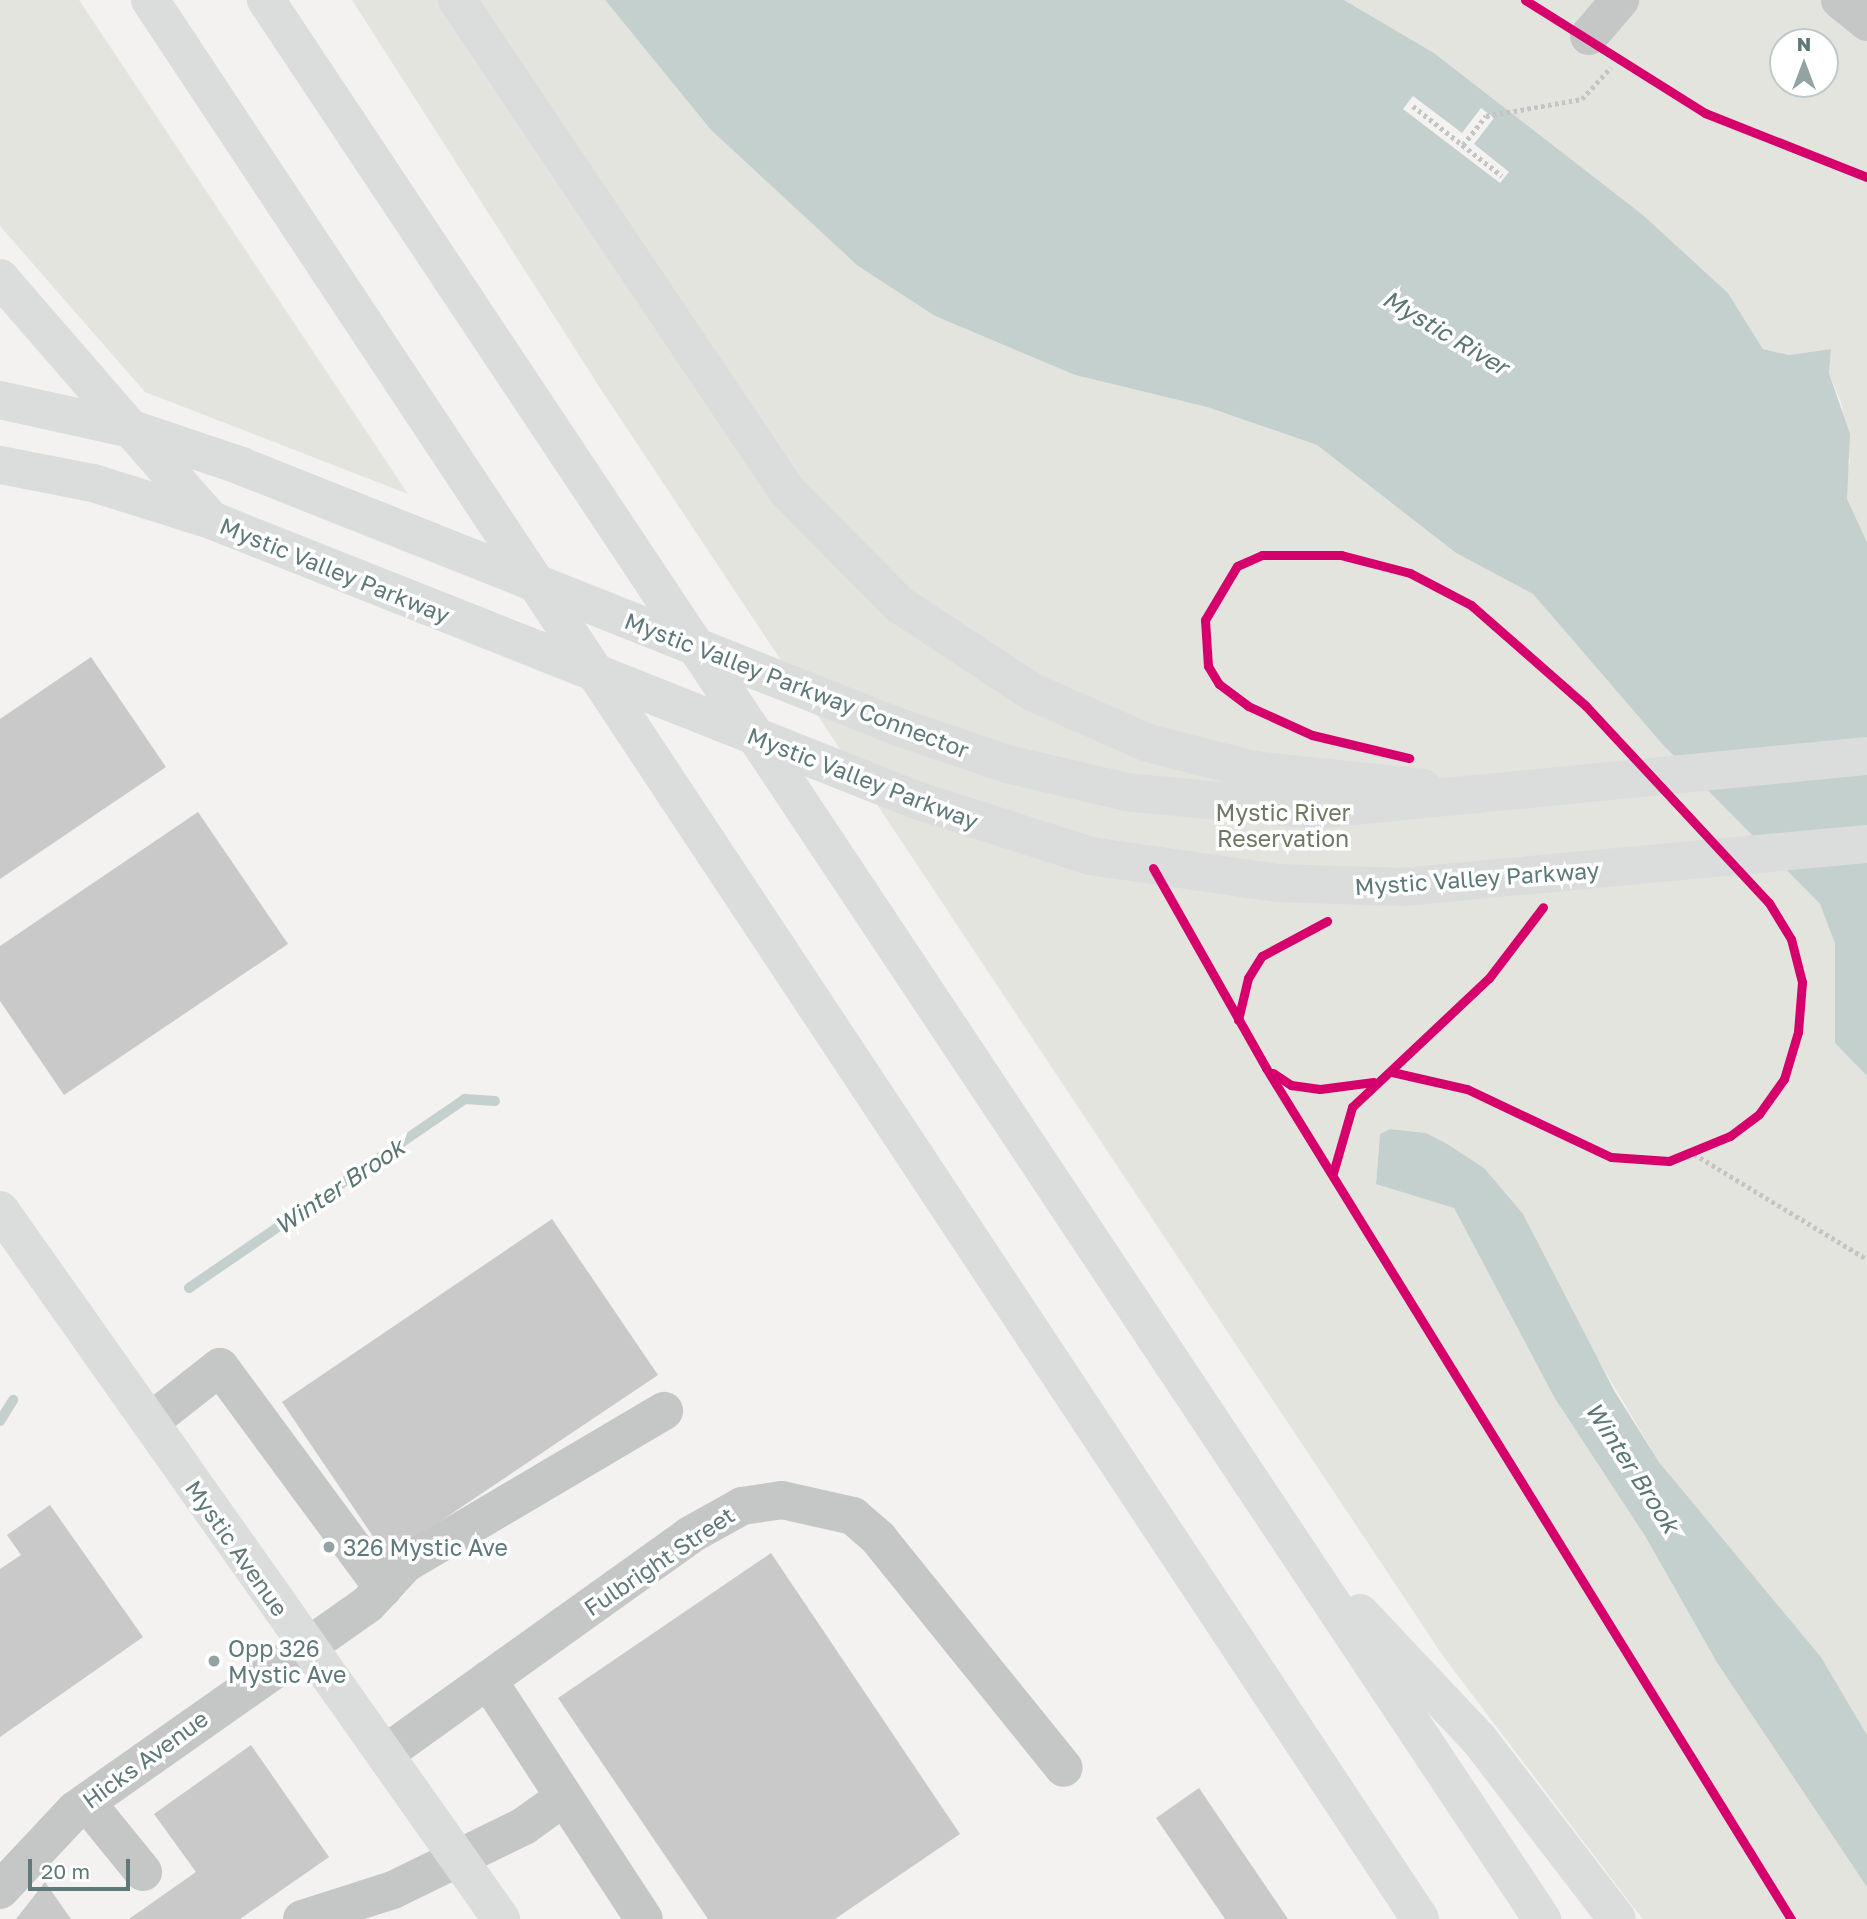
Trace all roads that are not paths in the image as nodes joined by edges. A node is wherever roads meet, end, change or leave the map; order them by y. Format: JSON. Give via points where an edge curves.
{"nodes":[{"id":1,"x":150,"y":0,"type":"edge"},
{"id":2,"x":265,"y":0,"type":"edge"},
{"id":3,"x":457,"y":0,"type":"edge"},
{"id":4,"x":1620,"y":0,"type":"edge"},
{"id":5,"x":1840,"y":0,"type":"edge"},
{"id":6,"x":1867,"y":22,"type":"edge"},
{"id":7,"x":1604,"y":46,"type":"road end"},
{"id":8,"x":0,"y":278,"type":"edge"},
{"id":9,"x":0,"y":400,"type":"edge"},
{"id":10,"x":131,"y":429,"type":"junction"},
{"id":11,"x":0,"y":465,"type":"edge"},
{"id":12,"x":211,"y":520,"type":"junction"},
{"id":13,"x":1867,"y":756,"type":"edge"},
{"id":14,"x":1624,"y":779,"type":"junction"},
{"id":15,"x":1867,"y":844,"type":"edge"},
{"id":16,"x":0,"y":1210,"type":"edge"},
{"id":17,"x":664,"y":1411,"type":"dead end"},
{"id":18,"x":150,"y":1422,"type":"junction"},
{"id":19,"x":1287,"y":1536,"type":"junction"},
{"id":20,"x":383,"y":1588,"type":"junction"},
{"id":21,"x":305,"y":1646,"type":"junction"},
{"id":22,"x":488,"y":1680,"type":"junction"},
{"id":23,"x":386,"y":1753,"type":"junction"},
{"id":24,"x":1064,"y":1768,"type":"dead end"},
{"id":25,"x":564,"y":1797,"type":"junction"},
{"id":26,"x":87,"y":1803,"type":"junction"},
{"id":27,"x":458,"y":1855,"type":"junction"},
{"id":28,"x":143,"y":1872,"type":"dead end"},
{"id":29,"x":0,"y":1890,"type":"edge"},
{"id":30,"x":302,"y":1919,"type":"edge"},
{"id":31,"x":500,"y":1919,"type":"edge"},
{"id":32,"x":644,"y":1919,"type":"edge"},
{"id":33,"x":1420,"y":1919,"type":"edge"},
{"id":34,"x":1542,"y":1919,"type":"edge"},
{"id":35,"x":1617,"y":1919,"type":"edge"}],
"edges":[{"from":1,"to":33,"type":"main road"},
{"from":2,"to":19,"type":"main road"},
{"from":3,"to":14,"type":"main road","via":[[787,491],[853,564],[967,653],[1115,731],[1253,770],[1432,788]]},
{"from":4,"to":7,"type":"street"},
{"from":5,"to":6,"type":"street"},
{"from":8,"to":10,"type":"main road","name":"Mystic Valley Parkway"},
{"from":9,"to":10,"type":"main road","name":"Mystic Valley Parkway Connector"},
{"from":10,"to":12,"type":"main road","name":"Mystic Valley Parkway"},
{"from":10,"to":14,"type":"main road","name":"Mystic Valley Parkway Connector","via":[[241,466],[893,725],[1066,779],[1190,802],[1312,810]]},
{"from":11,"to":12,"type":"main road","via":[[127,492]]},
{"from":12,"to":15,"type":"main road","name":"Mystic Valley Parkway","via":[[916,800],[1090,856],[1339,887],[1476,883]]},
{"from":13,"to":14,"type":"main road"},
{"from":16,"to":18,"type":"main road","name":"Mystic Avenue"},
{"from":17,"to":20,"type":"street","name":"Hicks Avenue","via":[[405,1564]]},
{"from":18,"to":20,"type":"street","via":[[220,1367]]},
{"from":18,"to":21,"type":"main road","name":"Mystic Avenue"},
{"from":19,"to":34,"type":"main road"},
{"from":19,"to":35,"type":"main road","via":[[1478,1738]]},
{"from":20,"to":21,"type":"street","name":"Hicks Avenue"},
{"from":21,"to":23,"type":"main road","name":"Mystic Avenue"},
{"from":21,"to":26,"type":"street","name":"Hicks Avenue"},
{"from":22,"to":23,"type":"street","name":"Fulbright Street"},
{"from":22,"to":24,"type":"street","name":"Fulbright Street","via":[[637,1571],[742,1506],[817,1503],[853,1516],[879,1539]]},
{"from":22,"to":25,"type":"street"},
{"from":23,"to":27,"type":"main road","name":"Mystic Avenue"},
{"from":25,"to":27,"type":"street","via":[[524,1826]]},
{"from":25,"to":32,"type":"street"},
{"from":26,"to":28,"type":"street"},
{"from":26,"to":29,"type":"street","name":"Hicks Avenue"},
{"from":27,"to":30,"type":"street","via":[[393,1890]]},
{"from":27,"to":31,"type":"main road","name":"Mystic Avenue"}]}
